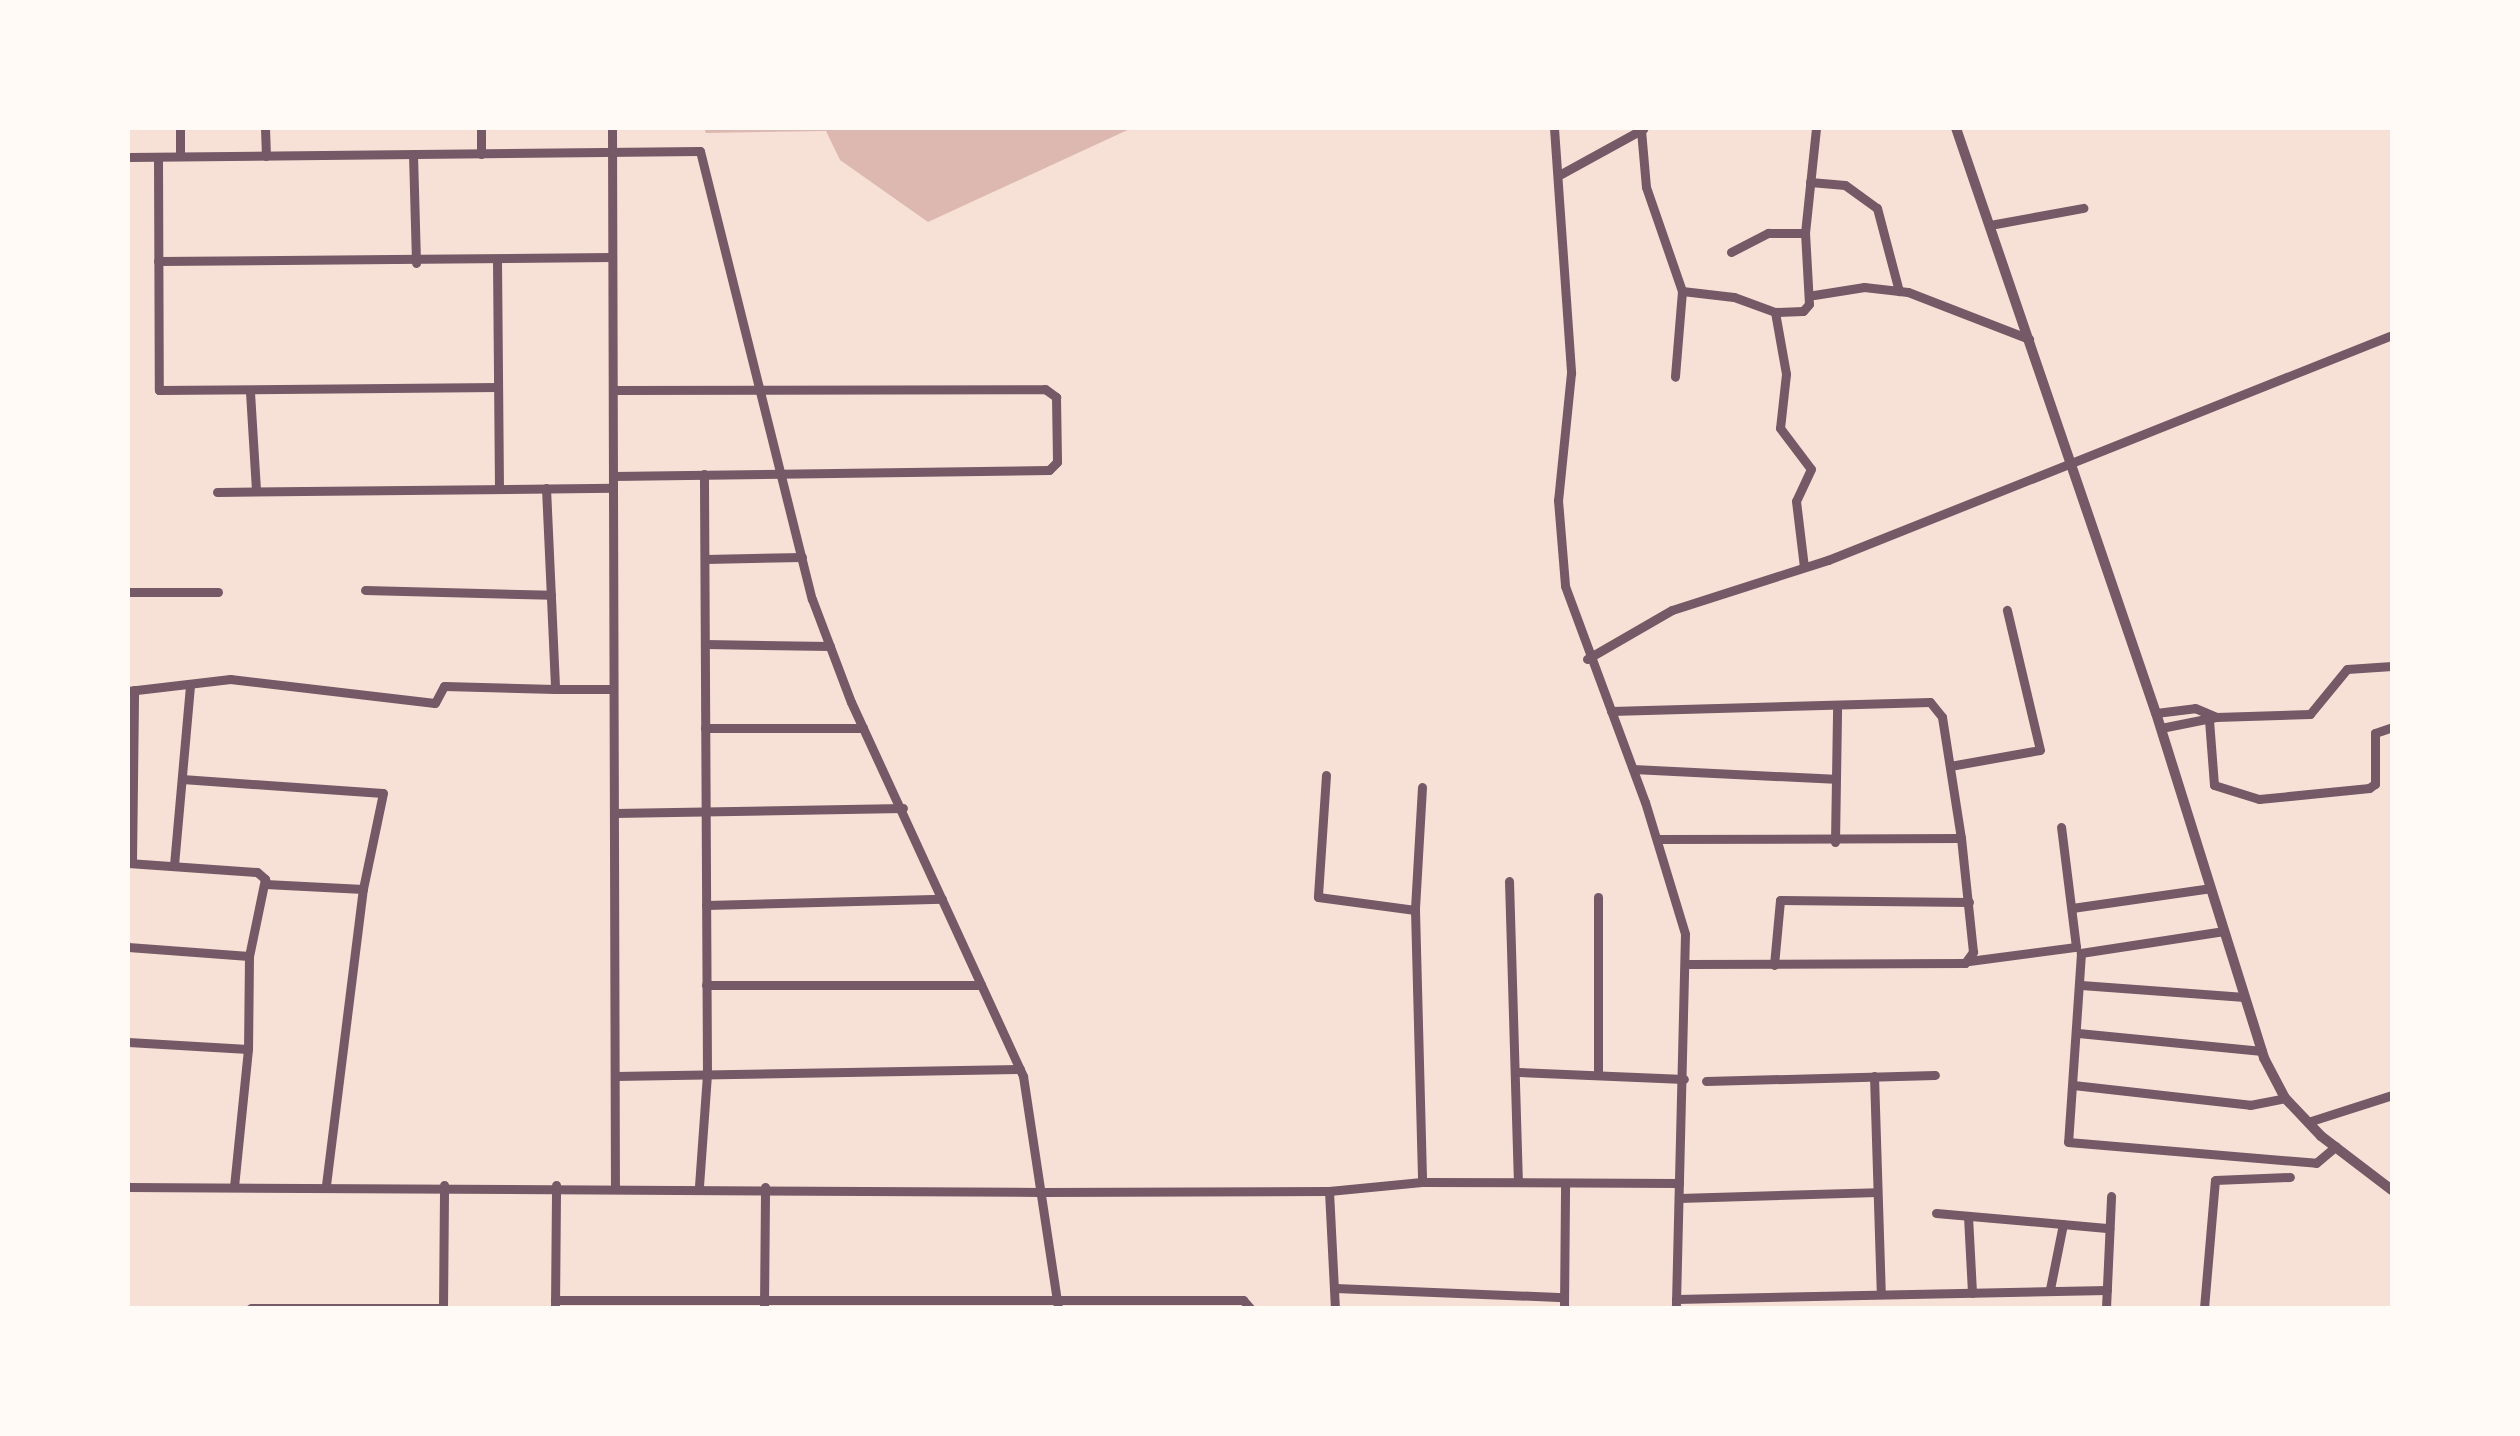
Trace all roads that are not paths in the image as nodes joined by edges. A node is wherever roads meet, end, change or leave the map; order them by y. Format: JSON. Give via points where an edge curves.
{"nodes":[{"id":1,"x":180,"y":128,"type":"edge"},
{"id":2,"x":265,"y":128,"type":"edge"},
{"id":3,"x":481,"y":128,"type":"edge"},
{"id":4,"x":612,"y":128,"type":"edge"},
{"id":5,"x":1554,"y":128,"type":"edge"},
{"id":6,"x":1816,"y":128,"type":"edge"},
{"id":7,"x":1956,"y":128,"type":"edge"},
{"id":8,"x":1643,"y":129,"type":"edge"},
{"id":9,"x":612,"y":152,"type":"junction"},
{"id":10,"x":413,"y":154,"type":"junction"},
{"id":11,"x":481,"y":154,"type":"junction"},
{"id":12,"x":180,"y":156,"type":"junction"},
{"id":13,"x":266,"y":156,"type":"junction"},
{"id":14,"x":128,"y":157,"type":"edge"},
{"id":15,"x":158,"y":157,"type":"junction"},
{"id":16,"x":1561,"y":174,"type":"junction"},
{"id":17,"x":1810,"y":182,"type":"junction"},
{"id":18,"x":2083,"y":208,"type":"dead end"},
{"id":19,"x":1990,"y":225,"type":"junction"},
{"id":20,"x":1806,"y":233,"type":"junction"},
{"id":21,"x":1731,"y":252,"type":"dead end"},
{"id":22,"x":612,"y":257,"type":"junction"},
{"id":23,"x":497,"y":260,"type":"junction"},
{"id":24,"x":158,"y":261,"type":"junction"},
{"id":25,"x":416,"y":263,"type":"junction"},
{"id":26,"x":1900,"y":291,"type":"junction"},
{"id":27,"x":1682,"y":292,"type":"junction"},
{"id":28,"x":1814,"y":294,"type":"junction"},
{"id":29,"x":1775,"y":312,"type":"junction"},
{"id":30,"x":2392,"y":335,"type":"edge"},
{"id":31,"x":2028,"y":339,"type":"junction"},
{"id":32,"x":1676,"y":377,"type":"dead end"},
{"id":33,"x":498,"y":387,"type":"junction"},
{"id":34,"x":612,"y":390,"type":"junction"},
{"id":35,"x":760,"y":390,"type":"junction"},
{"id":36,"x":250,"y":392,"type":"junction"},
{"id":37,"x":2072,"y":458,"type":"junction"},
{"id":38,"x":704,"y":474,"type":"junction"},
{"id":39,"x":781,"y":474,"type":"junction"},
{"id":40,"x":613,"y":476,"type":"junction"},
{"id":41,"x":499,"y":486,"type":"junction"},
{"id":42,"x":546,"y":488,"type":"junction"},
{"id":43,"x":613,"y":488,"type":"junction"},
{"id":44,"x":256,"y":491,"type":"junction"},
{"id":45,"x":217,"y":492,"type":"dead end"},
{"id":46,"x":802,"y":558,"type":"junction"},
{"id":47,"x":704,"y":560,"type":"junction"},
{"id":48,"x":1804,"y":568,"type":"junction"},
{"id":49,"x":365,"y":590,"type":"dead end"},
{"id":50,"x":128,"y":592,"type":"edge"},
{"id":51,"x":218,"y":592,"type":"dead end"},
{"id":52,"x":551,"y":596,"type":"junction"},
{"id":53,"x":2008,"y":610,"type":"dead end"},
{"id":54,"x":705,"y":644,"type":"junction"},
{"id":55,"x":830,"y":646,"type":"junction"},
{"id":56,"x":1587,"y":659,"type":"junction"},
{"id":57,"x":2392,"y":666,"type":"edge"},
{"id":58,"x":190,"y":685,"type":"junction"},
{"id":59,"x":555,"y":689,"type":"junction"},
{"id":60,"x":613,"y":689,"type":"junction"},
{"id":61,"x":131,"y":690,"type":"edge"},
{"id":62,"x":1837,"y":710,"type":"junction"},
{"id":63,"x":1611,"y":711,"type":"junction"},
{"id":64,"x":2156,"y":713,"type":"junction"},
{"id":65,"x":2212,"y":718,"type":"junction"},
{"id":66,"x":705,"y":728,"type":"junction"},
{"id":67,"x":863,"y":728,"type":"junction"},
{"id":68,"x":2161,"y":728,"type":"junction"},
{"id":69,"x":2392,"y":728,"type":"edge"},
{"id":70,"x":1950,"y":766,"type":"junction"},
{"id":71,"x":1633,"y":770,"type":"junction"},
{"id":72,"x":1326,"y":775,"type":"dead end"},
{"id":73,"x":182,"y":779,"type":"junction"},
{"id":74,"x":1834,"y":779,"type":"junction"},
{"id":75,"x":1422,"y":787,"type":"dead end"},
{"id":76,"x":904,"y":808,"type":"junction"},
{"id":77,"x":706,"y":812,"type":"junction"},
{"id":78,"x":614,"y":813,"type":"junction"},
{"id":79,"x":2061,"y":827,"type":"dead end"},
{"id":80,"x":1961,"y":838,"type":"junction"},
{"id":81,"x":1657,"y":840,"type":"junction"},
{"id":82,"x":1835,"y":842,"type":"junction"},
{"id":83,"x":130,"y":863,"type":"edge"},
{"id":84,"x":174,"y":865,"type":"junction"},
{"id":85,"x":1509,"y":881,"type":"dead end"},
{"id":86,"x":265,"y":884,"type":"junction"},
{"id":87,"x":2210,"y":888,"type":"junction"},
{"id":88,"x":363,"y":889,"type":"junction"},
{"id":89,"x":1598,"y":897,"type":"dead end"},
{"id":90,"x":942,"y":899,"type":"junction"},
{"id":91,"x":1969,"y":902,"type":"junction"},
{"id":92,"x":706,"y":905,"type":"junction"},
{"id":93,"x":2072,"y":908,"type":"junction"},
{"id":94,"x":1415,"y":910,"type":"junction"},
{"id":95,"x":2224,"y":930,"type":"junction"},
{"id":96,"x":128,"y":947,"type":"edge"},
{"id":97,"x":249,"y":956,"type":"junction"},
{"id":98,"x":1969,"y":961,"type":"junction"},
{"id":99,"x":1688,"y":964,"type":"junction"},
{"id":100,"x":1774,"y":965,"type":"junction"},
{"id":101,"x":982,"y":984,"type":"junction"},
{"id":102,"x":706,"y":985,"type":"junction"},
{"id":103,"x":2081,"y":985,"type":"junction"},
{"id":104,"x":2245,"y":998,"type":"junction"},
{"id":105,"x":2078,"y":1032,"type":"junction"},
{"id":106,"x":128,"y":1042,"type":"edge"},
{"id":107,"x":248,"y":1049,"type":"junction"},
{"id":108,"x":2262,"y":1052,"type":"junction"},
{"id":109,"x":1020,"y":1069,"type":"junction"},
{"id":110,"x":1518,"y":1072,"type":"junction"},
{"id":111,"x":707,"y":1074,"type":"junction"},
{"id":112,"x":1936,"y":1074,"type":"dead end"},
{"id":113,"x":615,"y":1076,"type":"junction"},
{"id":114,"x":1598,"y":1076,"type":"junction"},
{"id":115,"x":1874,"y":1076,"type":"junction"},
{"id":116,"x":1684,"y":1079,"type":"junction"},
{"id":117,"x":1706,"y":1081,"type":"dead end"},
{"id":118,"x":2073,"y":1085,"type":"junction"},
{"id":119,"x":2392,"y":1095,"type":"edge"},
{"id":120,"x":2285,"y":1098,"type":"junction"},
{"id":121,"x":2308,"y":1122,"type":"junction"},
{"id":122,"x":2336,"y":1146,"type":"junction"},
{"id":123,"x":2290,"y":1177,"type":"dead end"},
{"id":124,"x":1422,"y":1182,"type":"junction"},
{"id":125,"x":1518,"y":1182,"type":"junction"},
{"id":126,"x":1565,"y":1183,"type":"junction"},
{"id":127,"x":1679,"y":1183,"type":"junction"},
{"id":128,"x":444,"y":1184,"type":"junction"},
{"id":129,"x":326,"y":1185,"type":"junction"},
{"id":130,"x":556,"y":1185,"type":"junction"},
{"id":131,"x":128,"y":1186,"type":"edge"},
{"id":132,"x":234,"y":1186,"type":"junction"},
{"id":133,"x":615,"y":1186,"type":"junction"},
{"id":134,"x":699,"y":1186,"type":"junction"},
{"id":135,"x":765,"y":1187,"type":"junction"},
{"id":136,"x":2392,"y":1190,"type":"edge"},
{"id":137,"x":1329,"y":1191,"type":"junction"},
{"id":138,"x":1040,"y":1192,"type":"junction"},
{"id":139,"x":1876,"y":1192,"type":"junction"},
{"id":140,"x":2112,"y":1196,"type":"dead end"},
{"id":141,"x":1679,"y":1198,"type":"junction"},
{"id":142,"x":1936,"y":1213,"type":"dead end"},
{"id":143,"x":1968,"y":1216,"type":"junction"},
{"id":144,"x":2063,"y":1224,"type":"junction"},
{"id":145,"x":2110,"y":1228,"type":"junction"},
{"id":146,"x":1335,"y":1288,"type":"junction"},
{"id":147,"x":2050,"y":1289,"type":"junction"},
{"id":148,"x":2107,"y":1290,"type":"junction"},
{"id":149,"x":1972,"y":1293,"type":"junction"},
{"id":150,"x":2015,"y":1293,"type":"junction"},
{"id":151,"x":1881,"y":1294,"type":"junction"},
{"id":152,"x":1935,"y":1294,"type":"junction"},
{"id":153,"x":1852,"y":1295,"type":"junction"},
{"id":154,"x":1784,"y":1296,"type":"junction"},
{"id":155,"x":1564,"y":1297,"type":"junction"},
{"id":156,"x":556,"y":1304,"type":"edge"},
{"id":157,"x":660,"y":1304,"type":"edge"},
{"id":158,"x":764,"y":1304,"type":"edge"},
{"id":159,"x":1676,"y":1304,"type":"edge"},
{"id":160,"x":1058,"y":1306,"type":"edge"},
{"id":161,"x":251,"y":1308,"type":"edge"},
{"id":162,"x":331,"y":1308,"type":"edge"},
{"id":163,"x":444,"y":1308,"type":"edge"},
{"id":164,"x":1250,"y":1308,"type":"edge"},
{"id":165,"x":1334,"y":1308,"type":"edge"},
{"id":166,"x":1564,"y":1308,"type":"edge"},
{"id":167,"x":1783,"y":1308,"type":"edge"},
{"id":168,"x":1852,"y":1308,"type":"edge"},
{"id":169,"x":1935,"y":1308,"type":"edge"},
{"id":170,"x":2015,"y":1308,"type":"edge"},
{"id":171,"x":2106,"y":1308,"type":"edge"},
{"id":172,"x":2204,"y":1308,"type":"edge"}],
"edges":[{"from":1,"to":12,"type":"street"},
{"from":2,"to":13,"type":"street"},
{"from":3,"to":11,"type":"street"},
{"from":4,"to":9,"type":"street"},
{"from":5,"to":16,"type":"street"},
{"from":6,"to":17,"type":"street"},
{"from":7,"to":19,"type":"street"},
{"from":8,"to":16,"type":"street"},
{"from":8,"to":27,"type":"street","via":[[1646,187]]},
{"from":9,"to":11,"type":"street"},
{"from":9,"to":22,"type":"street"},
{"from":9,"to":35,"type":"street","via":[[700,152]]},
{"from":10,"to":11,"type":"street"},
{"from":10,"to":13,"type":"street"},
{"from":10,"to":25,"type":"street"},
{"from":12,"to":13,"type":"street"},
{"from":12,"to":15,"type":"street"},
{"from":14,"to":15,"type":"street"},
{"from":15,"to":24,"type":"street"},
{"from":16,"to":56,"type":"street","via":[[1571,372],[1558,500],[1565,586]]},
{"from":17,"to":20,"type":"street"},
{"from":17,"to":26,"type":"street","via":[[1844,185],[1876,208]]},
{"from":18,"to":19,"type":"street"},
{"from":19,"to":31,"type":"street"},
{"from":20,"to":21,"type":"street","via":[[1768,234]]},
{"from":20,"to":28,"type":"street"},
{"from":22,"to":23,"type":"street"},
{"from":22,"to":34,"type":"street"},
{"from":23,"to":25,"type":"street"},
{"from":23,"to":33,"type":"street"},
{"from":24,"to":25,"type":"street"},
{"from":24,"to":36,"type":"street","via":[[158,390]]},
{"from":26,"to":28,"type":"street"},
{"from":26,"to":31,"type":"street"},
{"from":27,"to":29,"type":"street","via":[[1734,297]]},
{"from":27,"to":32,"type":"street"},
{"from":28,"to":29,"type":"street","via":[[1803,311]]},
{"from":29,"to":48,"type":"street","via":[[1786,374],[1780,428],[1811,469],[1796,501]]},
{"from":30,"to":37,"type":"street"},
{"from":31,"to":37,"type":"street"},
{"from":33,"to":36,"type":"street"},
{"from":33,"to":41,"type":"street"},
{"from":34,"to":35,"type":"street"},
{"from":34,"to":40,"type":"street"},
{"from":35,"to":39,"type":"street"},
{"from":35,"to":39,"type":"street","via":[[1045,389],[1056,397],[1058,462],[1048,470]]},
{"from":36,"to":44,"type":"street"},
{"from":37,"to":48,"type":"street"},
{"from":37,"to":64,"type":"street"},
{"from":38,"to":39,"type":"street"},
{"from":38,"to":40,"type":"street"},
{"from":38,"to":47,"type":"street"},
{"from":39,"to":46,"type":"street"},
{"from":40,"to":43,"type":"street"},
{"from":41,"to":42,"type":"street"},
{"from":41,"to":44,"type":"street"},
{"from":42,"to":43,"type":"street"},
{"from":42,"to":52,"type":"street"},
{"from":43,"to":60,"type":"street"},
{"from":44,"to":45,"type":"street"},
{"from":46,"to":47,"type":"street"},
{"from":46,"to":55,"type":"street"},
{"from":47,"to":54,"type":"street"},
{"from":48,"to":56,"type":"street","via":[[1672,610]]},
{"from":49,"to":52,"type":"street"},
{"from":50,"to":51,"type":"street"},
{"from":52,"to":59,"type":"street"},
{"from":53,"to":70,"type":"street","via":[[2040,750]]},
{"from":54,"to":55,"type":"street"},
{"from":54,"to":66,"type":"street"},
{"from":55,"to":67,"type":"street"},
{"from":56,"to":63,"type":"street"},
{"from":57,"to":65,"type":"street","via":[[2347,669],[2310,714]]},
{"from":58,"to":59,"type":"street","via":[[230,679],[434,703],[444,686]]},
{"from":58,"to":61,"type":"street"},
{"from":58,"to":73,"type":"street"},
{"from":59,"to":60,"type":"street"},
{"from":60,"to":78,"type":"street"},
{"from":61,"to":83,"type":"street"},
{"from":62,"to":63,"type":"street"},
{"from":62,"to":70,"type":"street","via":[[1930,702],[1942,717]]},
{"from":62,"to":74,"type":"street"},
{"from":63,"to":71,"type":"street"},
{"from":64,"to":65,"type":"street","via":[[2194,708]]},
{"from":64,"to":68,"type":"street"},
{"from":65,"to":68,"type":"street"},
{"from":65,"to":69,"type":"street","via":[[2214,784],[2259,800],[2369,788],[2375,784],[2375,734]]},
{"from":66,"to":67,"type":"street"},
{"from":66,"to":77,"type":"street"},
{"from":67,"to":76,"type":"street"},
{"from":68,"to":87,"type":"street"},
{"from":70,"to":80,"type":"street"},
{"from":71,"to":74,"type":"street"},
{"from":71,"to":81,"type":"street"},
{"from":72,"to":94,"type":"street","via":[[1318,897]]},
{"from":73,"to":84,"type":"street"},
{"from":73,"to":88,"type":"street","via":[[382,793]]},
{"from":74,"to":82,"type":"street"},
{"from":75,"to":94,"type":"street"},
{"from":76,"to":77,"type":"street"},
{"from":76,"to":90,"type":"street"},
{"from":77,"to":78,"type":"street"},
{"from":77,"to":92,"type":"street"},
{"from":78,"to":113,"type":"street"},
{"from":79,"to":93,"type":"street"},
{"from":80,"to":82,"type":"street"},
{"from":80,"to":91,"type":"street"},
{"from":81,"to":82,"type":"street"},
{"from":81,"to":99,"type":"street","via":[[1680,902]]},
{"from":83,"to":84,"type":"street"},
{"from":84,"to":86,"type":"street","via":[[257,872]]},
{"from":85,"to":110,"type":"street"},
{"from":86,"to":88,"type":"street"},
{"from":86,"to":97,"type":"street"},
{"from":87,"to":93,"type":"street"},
{"from":87,"to":95,"type":"street"},
{"from":88,"to":129,"type":"street"},
{"from":89,"to":114,"type":"street"},
{"from":90,"to":92,"type":"street"},
{"from":90,"to":101,"type":"street"},
{"from":91,"to":98,"type":"street"},
{"from":91,"to":100,"type":"street","via":[[1780,900]]},
{"from":92,"to":102,"type":"street"},
{"from":93,"to":98,"type":"street","via":[[2076,946]]},
{"from":94,"to":124,"type":"street"},
{"from":95,"to":103,"type":"street","via":[[2081,953]]},
{"from":95,"to":104,"type":"street"},
{"from":96,"to":97,"type":"street"},
{"from":97,"to":107,"type":"street"},
{"from":98,"to":100,"type":"street"},
{"from":99,"to":100,"type":"street"},
{"from":99,"to":116,"type":"street"},
{"from":101,"to":102,"type":"street"},
{"from":101,"to":109,"type":"street"},
{"from":102,"to":111,"type":"street"},
{"from":103,"to":104,"type":"street"},
{"from":103,"to":105,"type":"street"},
{"from":104,"to":108,"type":"street"},
{"from":105,"to":108,"type":"street"},
{"from":105,"to":118,"type":"street"},
{"from":106,"to":107,"type":"street"},
{"from":107,"to":132,"type":"street"},
{"from":108,"to":120,"type":"street"},
{"from":109,"to":111,"type":"street"},
{"from":109,"to":138,"type":"street"},
{"from":110,"to":114,"type":"street"},
{"from":110,"to":125,"type":"street"},
{"from":111,"to":113,"type":"street"},
{"from":111,"to":134,"type":"street"},
{"from":112,"to":115,"type":"street"},
{"from":113,"to":133,"type":"street"},
{"from":114,"to":116,"type":"street"},
{"from":115,"to":117,"type":"street"},
{"from":115,"to":139,"type":"street"},
{"from":116,"to":127,"type":"street"},
{"from":118,"to":120,"type":"street","via":[[2250,1105]]},
{"from":118,"to":122,"type":"street","via":[[2068,1142],[2316,1163]]},
{"from":119,"to":121,"type":"street"},
{"from":120,"to":121,"type":"street"},
{"from":121,"to":122,"type":"street"},
{"from":122,"to":136,"type":"street"},
{"from":123,"to":172,"type":"street","via":[[2215,1180]]},
{"from":124,"to":125,"type":"street"},
{"from":124,"to":137,"type":"street"},
{"from":125,"to":126,"type":"street"},
{"from":126,"to":127,"type":"street"},
{"from":126,"to":155,"type":"street"},
{"from":127,"to":141,"type":"street"},
{"from":128,"to":129,"type":"street"},
{"from":128,"to":130,"type":"street"},
{"from":128,"to":163,"type":"street"},
{"from":129,"to":132,"type":"street"},
{"from":130,"to":133,"type":"street"},
{"from":130,"to":156,"type":"street"},
{"from":131,"to":132,"type":"street"},
{"from":133,"to":134,"type":"street"},
{"from":134,"to":135,"type":"street"},
{"from":135,"to":138,"type":"street"},
{"from":135,"to":158,"type":"street"},
{"from":137,"to":138,"type":"street"},
{"from":137,"to":146,"type":"street"},
{"from":138,"to":160,"type":"street"},
{"from":139,"to":141,"type":"street"},
{"from":139,"to":151,"type":"street"},
{"from":140,"to":145,"type":"street"},
{"from":141,"to":159,"type":"street"},
{"from":142,"to":143,"type":"street"},
{"from":143,"to":144,"type":"street"},
{"from":143,"to":149,"type":"street"},
{"from":144,"to":145,"type":"street"},
{"from":144,"to":147,"type":"street"},
{"from":145,"to":148,"type":"street"},
{"from":146,"to":155,"type":"street"},
{"from":146,"to":165,"type":"street"},
{"from":147,"to":148,"type":"street"},
{"from":147,"to":150,"type":"street"},
{"from":148,"to":171,"type":"street"},
{"from":149,"to":150,"type":"street"},
{"from":149,"to":152,"type":"street"},
{"from":150,"to":170,"type":"street"},
{"from":151,"to":152,"type":"street"},
{"from":151,"to":153,"type":"street"},
{"from":152,"to":169,"type":"street"},
{"from":153,"to":154,"type":"street"},
{"from":153,"to":168,"type":"street"},
{"from":154,"to":159,"type":"street"},
{"from":154,"to":167,"type":"street"},
{"from":155,"to":166,"type":"street"},
{"from":156,"to":157,"type":"street"},
{"from":157,"to":158,"type":"street"},
{"from":158,"to":160,"type":"street"},
{"from":160,"to":164,"type":"street","via":[[1243,1300]]},
{"from":161,"to":162,"type":"street"},
{"from":162,"to":163,"type":"street"}]}
